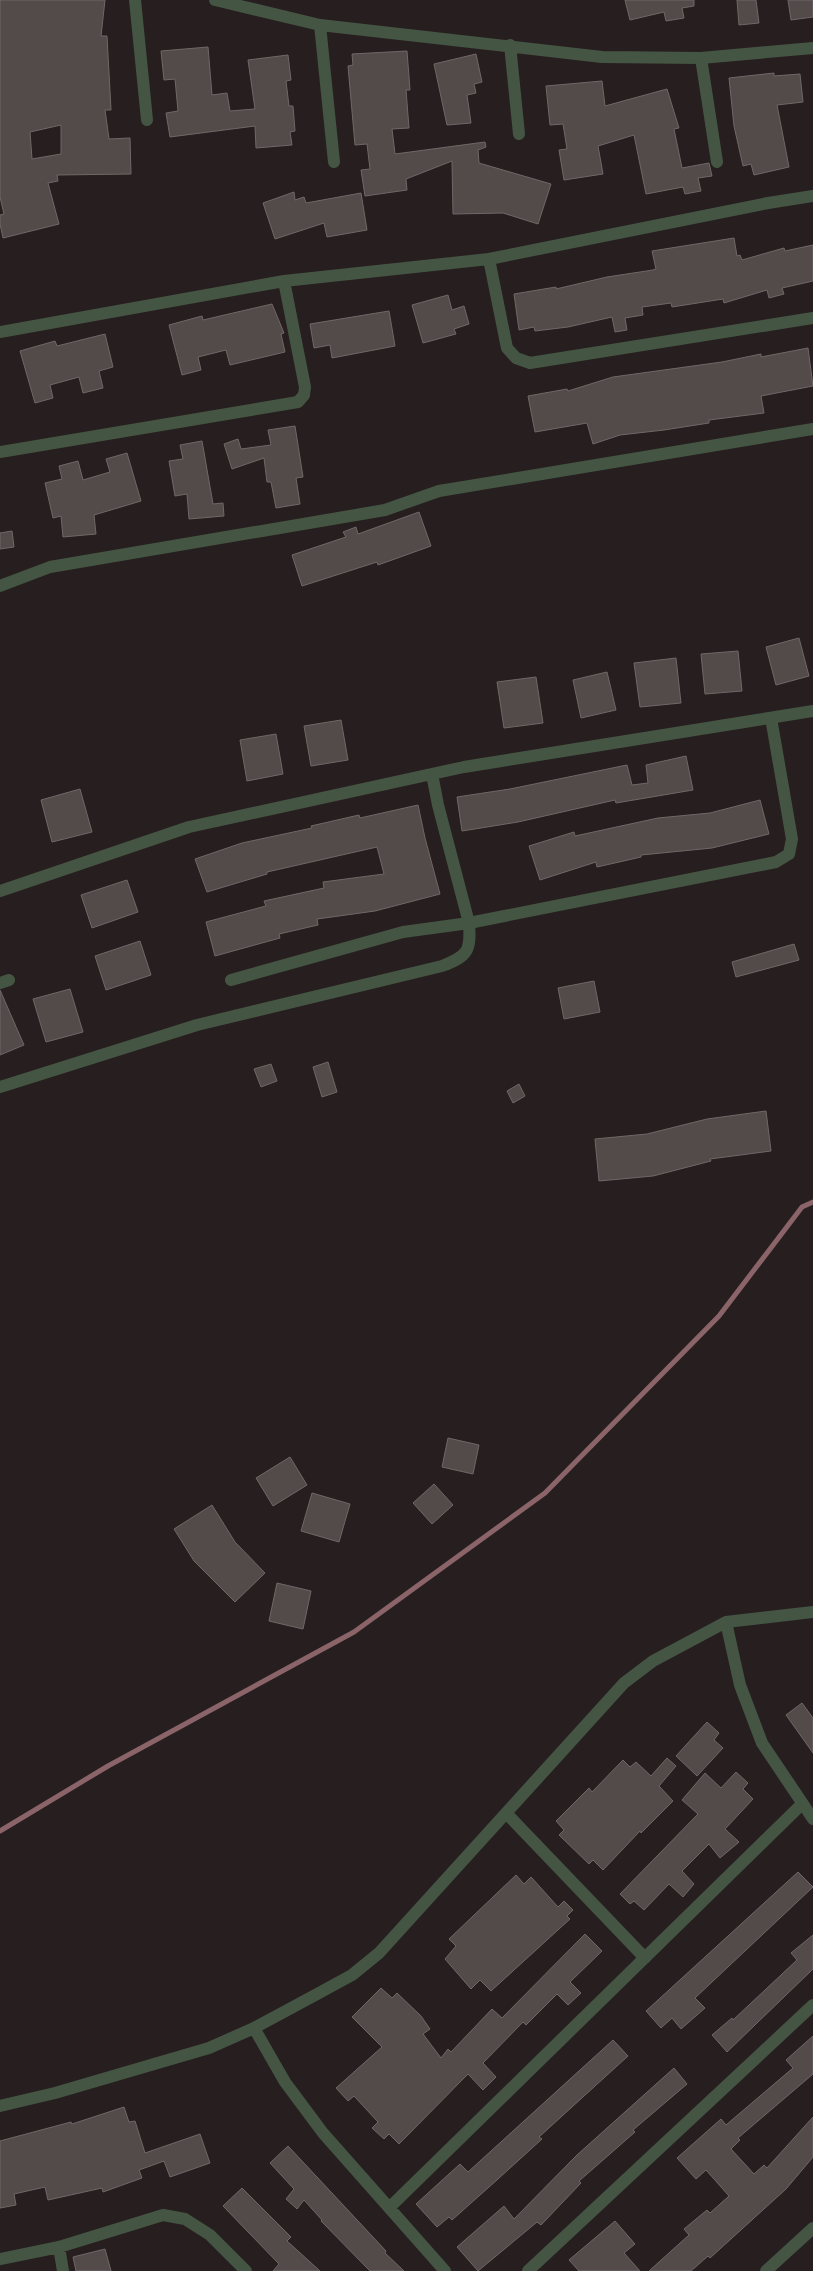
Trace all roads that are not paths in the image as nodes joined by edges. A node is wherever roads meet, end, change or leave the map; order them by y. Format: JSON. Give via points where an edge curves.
{"nodes":[{"id":1,"x":135,"y":0,"type":"edge"},
{"id":2,"x":215,"y":0,"type":"edge"},
{"id":3,"x":320,"y":25,"type":"junction"},
{"id":4,"x":510,"y":45,"type":"junction"},
{"id":5,"x":813,"y":48,"type":"edge"},
{"id":6,"x":701,"y":58,"type":"junction"},
{"id":7,"x":147,"y":120,"type":"dead end"},
{"id":8,"x":519,"y":134,"type":"dead end"},
{"id":9,"x":334,"y":162,"type":"dead end"},
{"id":10,"x":717,"y":162,"type":"dead end"},
{"id":11,"x":813,"y":196,"type":"edge"},
{"id":12,"x":490,"y":258,"type":"junction"},
{"id":13,"x":284,"y":281,"type":"junction"},
{"id":14,"x":813,"y":318,"type":"edge"},
{"id":15,"x":0,"y":332,"type":"edge"},
{"id":16,"x":813,"y":428,"type":"edge"},
{"id":17,"x":0,"y":452,"type":"edge"},
{"id":18,"x":0,"y":586,"type":"edge"},
{"id":19,"x":813,"y":711,"type":"edge"},
{"id":20,"x":771,"y":718,"type":"junction"},
{"id":21,"x":432,"y":774,"type":"junction"},
{"id":22,"x":0,"y":891,"type":"edge"},
{"id":23,"x":469,"y":923,"type":"junction"},
{"id":24,"x":231,"y":980,"type":"dead end"},
{"id":25,"x":0,"y":1087,"type":"edge"},
{"id":26,"x":813,"y":1612,"type":"edge"},
{"id":27,"x":726,"y":1622,"type":"junction"},
{"id":28,"x":802,"y":1804,"type":"junction"},
{"id":29,"x":506,"y":1814,"type":"junction"},
{"id":30,"x":813,"y":1819,"type":"edge"},
{"id":31,"x":645,"y":1958,"type":"junction"},
{"id":32,"x":813,"y":2005,"type":"edge"},
{"id":33,"x":254,"y":2028,"type":"junction"},
{"id":34,"x":0,"y":2106,"type":"edge"},
{"id":35,"x":389,"y":2208,"type":"junction"},
{"id":36,"x":813,"y":2228,"type":"edge"},
{"id":37,"x":59,"y":2247,"type":"junction"},
{"id":38,"x":0,"y":2259,"type":"edge"},
{"id":39,"x":63,"y":2271,"type":"edge"},
{"id":40,"x":246,"y":2271,"type":"edge"},
{"id":41,"x":445,"y":2271,"type":"edge"},
{"id":42,"x":528,"y":2271,"type":"edge"},
{"id":43,"x":766,"y":2271,"type":"edge"}],
"edges":[{"from":1,"to":7,"type":"street"},
{"from":2,"to":3,"type":"street"},
{"from":3,"to":4,"type":"street"},
{"from":3,"to":9,"type":"street"},
{"from":4,"to":6,"type":"street","via":[[602,57]]},
{"from":4,"to":8,"type":"street"},
{"from":5,"to":6,"type":"street"},
{"from":6,"to":10,"type":"street"},
{"from":11,"to":12,"type":"street"},
{"from":12,"to":13,"type":"street"},
{"from":12,"to":14,"type":"street","via":[[507,348],[516,358],[530,362]]},
{"from":13,"to":15,"type":"street"},
{"from":13,"to":17,"type":"street","via":[[305,386],[304,395],[298,402]]},
{"from":16,"to":18,"type":"street","via":[[439,491],[385,510],[50,567]]},
{"from":19,"to":20,"type":"street"},
{"from":20,"to":21,"type":"street"},
{"from":20,"to":23,"type":"street","via":[[792,839],[789,854],[776,862]]},
{"from":21,"to":22,"type":"street","via":[[189,827]]},
{"from":21,"to":23,"type":"street"},
{"from":23,"to":24,"type":"street","via":[[402,932]]},
{"from":23,"to":25,"type":"street","via":[[468,950],[459,960],[442,966],[197,1026]]},
{"from":26,"to":27,"type":"street"},
{"from":27,"to":28,"type":"street","via":[[740,1685],[762,1744]]},
{"from":27,"to":29,"type":"street","via":[[653,1661],[624,1684]]},
{"from":28,"to":30,"type":"street"},
{"from":28,"to":31,"type":"street"},
{"from":29,"to":31,"type":"street"},
{"from":29,"to":33,"type":"street","via":[[379,1953],[352,1975]]},
{"from":31,"to":35,"type":"street"},
{"from":32,"to":42,"type":"street"},
{"from":33,"to":34,"type":"street","via":[[209,2048],[55,2093]]},
{"from":33,"to":35,"type":"street","via":[[285,2082],[323,2133]]},
{"from":35,"to":41,"type":"street"},
{"from":36,"to":43,"type":"street"},
{"from":37,"to":38,"type":"street"},
{"from":37,"to":39,"type":"street"},
{"from":37,"to":40,"type":"street","via":[[163,2215],[185,2219],[210,2235]]}]}
